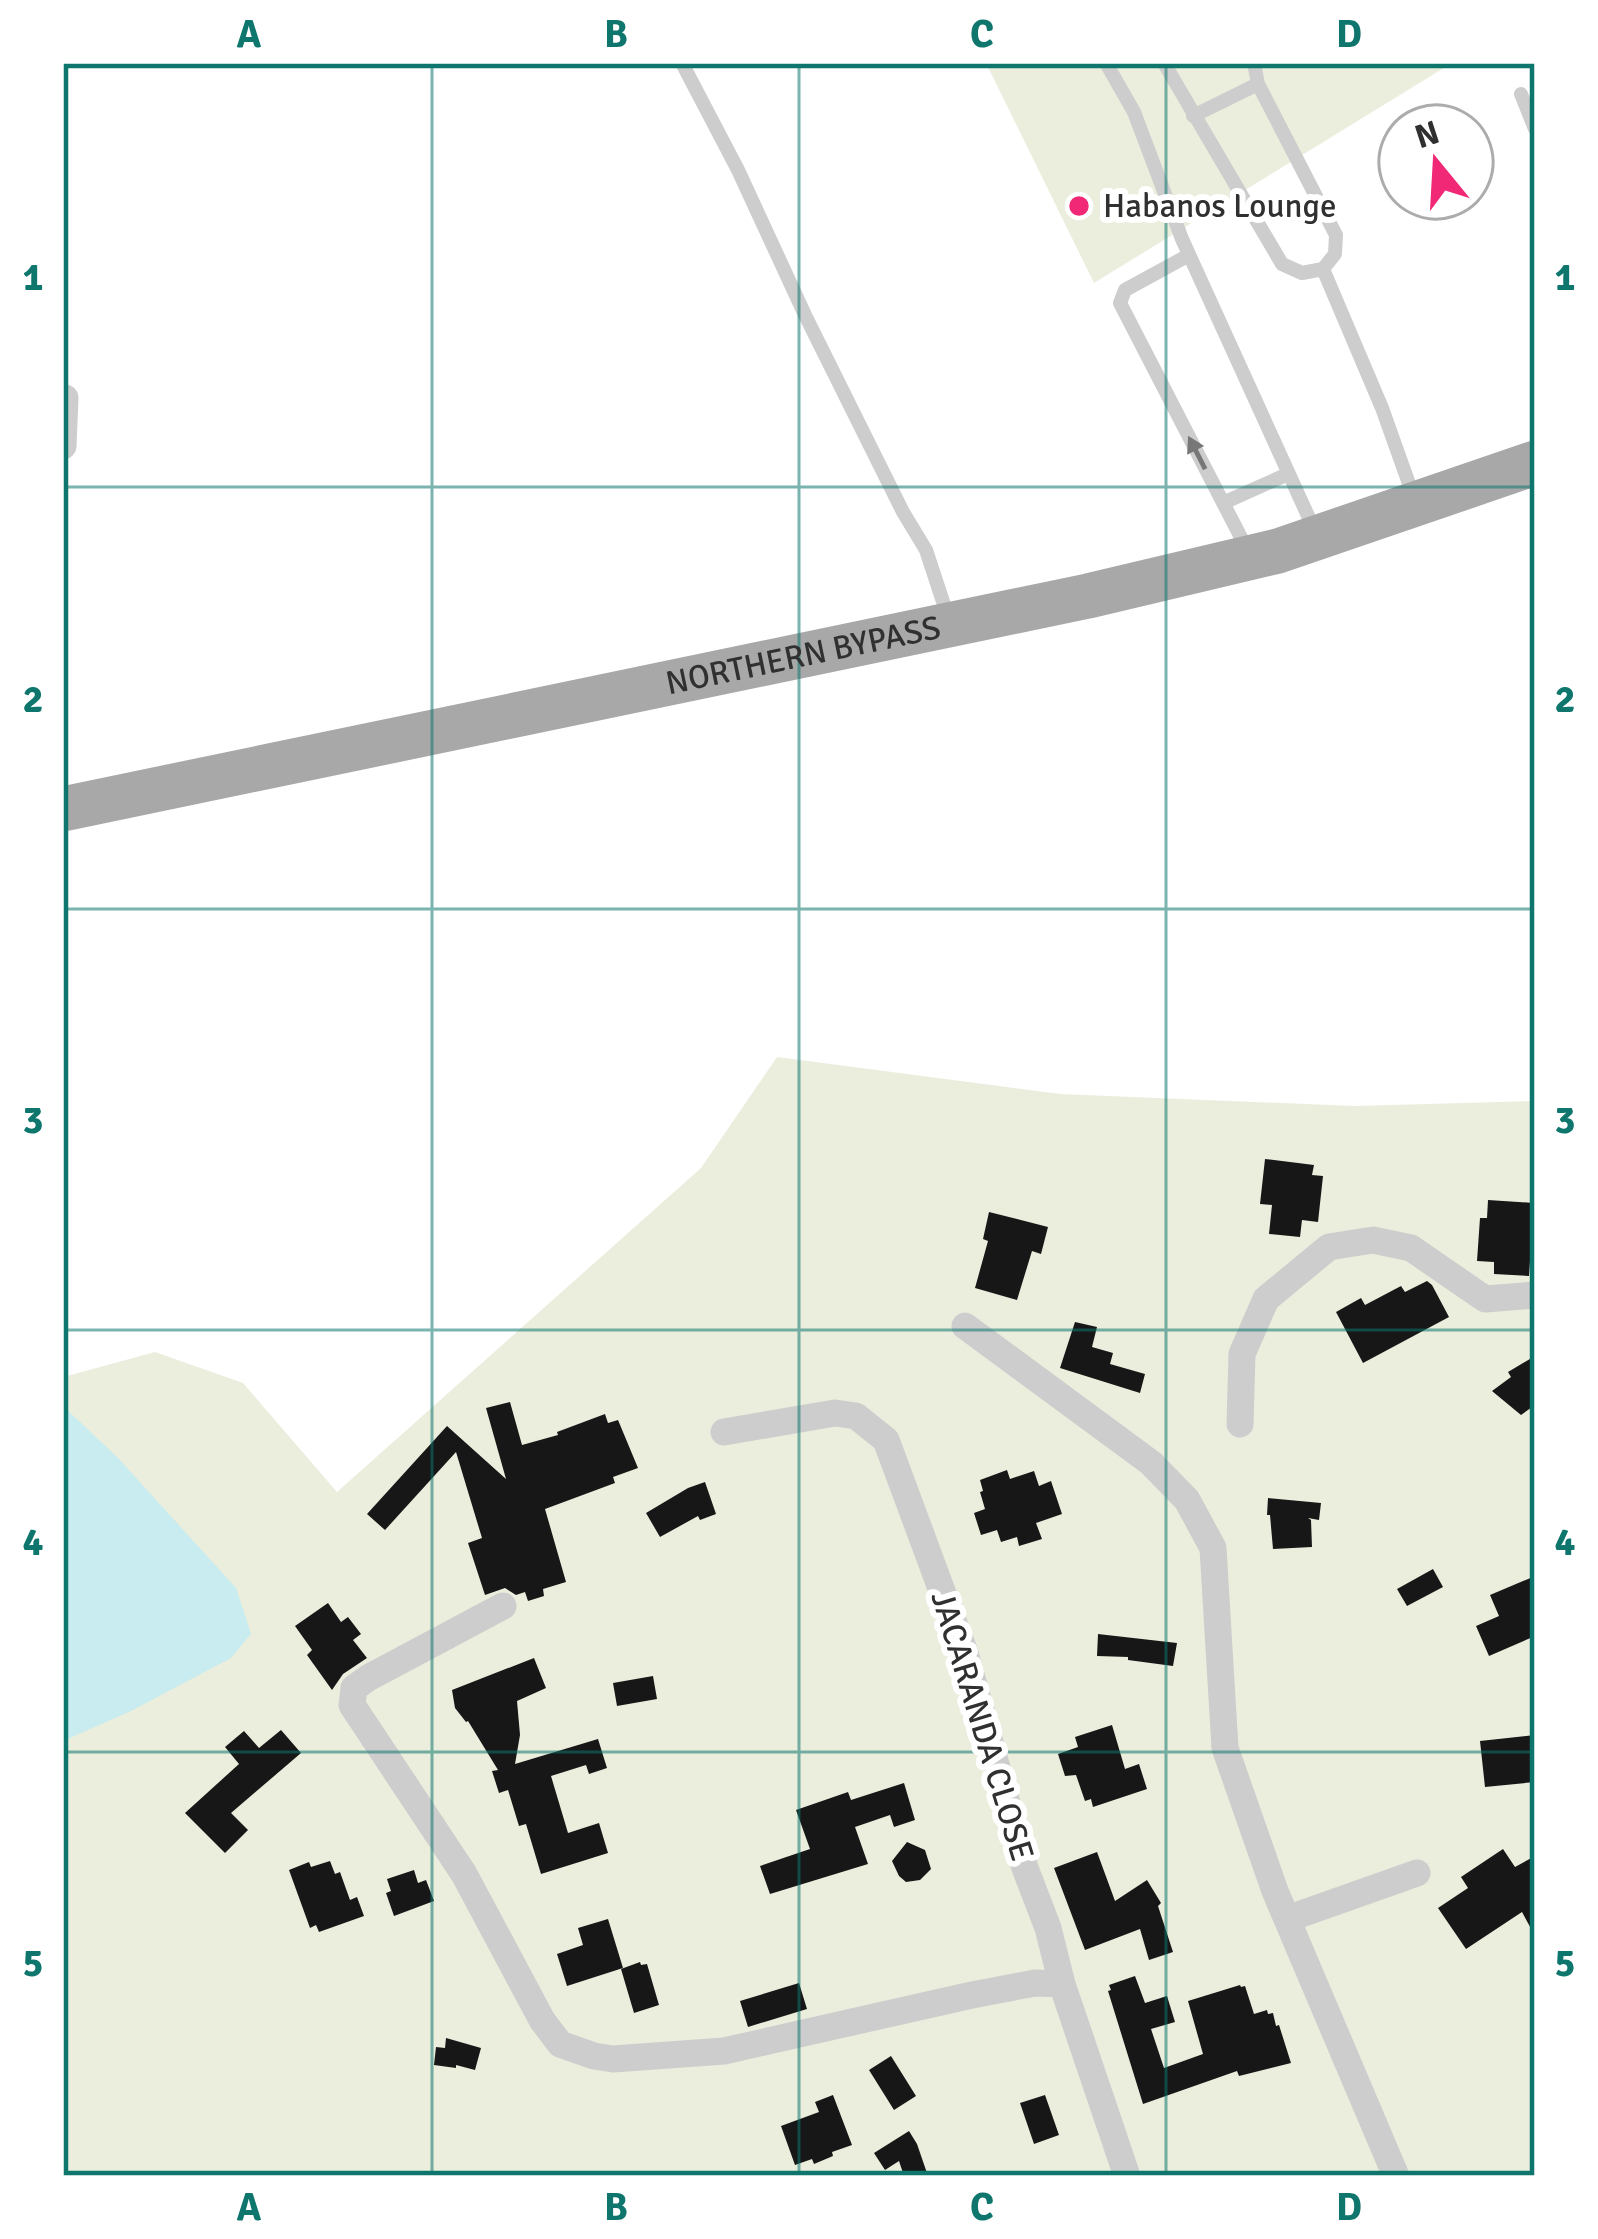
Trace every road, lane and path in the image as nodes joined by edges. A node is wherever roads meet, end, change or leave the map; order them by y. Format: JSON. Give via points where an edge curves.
{"nodes":[{"id":1,"x":682,"y":63,"type":"edge"},
{"id":2,"x":1106,"y":63,"type":"edge"},
{"id":3,"x":1164,"y":63,"type":"edge"},
{"id":4,"x":1254,"y":63,"type":"edge"},
{"id":5,"x":1258,"y":84,"type":"junction"},
{"id":6,"x":1521,"y":94,"type":"dead end"},
{"id":7,"x":1192,"y":116,"type":"junction"},
{"id":8,"x":1535,"y":128,"type":"edge"},
{"id":9,"x":1189,"y":255,"type":"junction"},
{"id":10,"x":1323,"y":268,"type":"junction"},
{"id":11,"x":65,"y":398,"type":"edge"},
{"id":12,"x":63,"y":446,"type":"edge"},
{"id":13,"x":1535,"y":463,"type":"edge"},
{"id":14,"x":1288,"y":474,"type":"junction"},
{"id":15,"x":1223,"y":503,"type":"junction"},
{"id":16,"x":1417,"y":505,"type":"junction"},
{"id":17,"x":1317,"y":538,"type":"junction"},
{"id":18,"x":1251,"y":557,"type":"junction"},
{"id":19,"x":950,"y":625,"type":"junction"},
{"id":20,"x":63,"y":809,"type":"edge"},
{"id":21,"x":1535,"y":1295,"type":"edge"},
{"id":22,"x":964,"y":1326,"type":"dead end"},
{"id":23,"x":1240,"y":1424,"type":"dead end"},
{"id":24,"x":724,"y":1432,"type":"dead end"},
{"id":25,"x":503,"y":1606,"type":"dead end"},
{"id":26,"x":1417,"y":1873,"type":"dead end"},
{"id":27,"x":1287,"y":1919,"type":"junction"},
{"id":28,"x":1062,"y":1984,"type":"junction"},
{"id":29,"x":1127,"y":2176,"type":"edge"},
{"id":30,"x":1396,"y":2176,"type":"edge"}],
"edges":[{"from":1,"to":19,"type":"lane","via":[[926,550]]},
{"from":2,"to":9,"type":"lane","via":[[1134,112]]},
{"from":3,"to":7,"type":"lane"},
{"from":4,"to":5,"type":"lane"},
{"from":5,"to":7,"type":"lane"},
{"from":5,"to":10,"type":"lane","via":[[1336,235],[1335,254]]},
{"from":6,"to":8,"type":"lane"},
{"from":7,"to":10,"type":"lane","via":[[1282,264],[1302,272]]},
{"from":9,"to":14,"type":"lane"},
{"from":15,"to":9,"type":"lane","one_way":true,"via":[[1120,303],[1125,290]]},
{"from":10,"to":16,"type":"lane"},
{"from":11,"to":12,"type":"street"},
{"from":13,"to":16,"type":"main road","name":"NORTHERN BYPASS"},
{"from":14,"to":15,"type":"lane"},
{"from":14,"to":17,"type":"lane"},
{"from":15,"to":18,"type":"lane"},
{"from":16,"to":17,"type":"main road","name":"NORTHERN BYPASS"},
{"from":17,"to":18,"type":"main road","name":"NORTHERN BYPASS"},
{"from":18,"to":19,"type":"main road","name":"NORTHERN BYPASS"},
{"from":19,"to":20,"type":"main road","name":"NORTHERN BYPASS"},
{"from":21,"to":23,"type":"street","via":[[1485,1299],[1411,1248],[1372,1240],[1329,1247],[1266,1299],[1242,1354]]},
{"from":22,"to":27,"type":"street","via":[[1151,1463],[1187,1501],[1213,1547],[1225,1748]]},
{"from":24,"to":28,"type":"street","name":"JACARANDA CLOSE","via":[[835,1413],[856,1416],[886,1440],[965,1653]]},
{"from":25,"to":28,"type":"street","via":[[368,1678],[354,1688],[352,1705],[464,1874],[560,2044],[613,2059],[724,2051],[972,1995]]},
{"from":26,"to":27,"type":"street"},
{"from":27,"to":30,"type":"street"},
{"from":28,"to":29,"type":"street","name":"JACARANDA CLOSE"}]}
